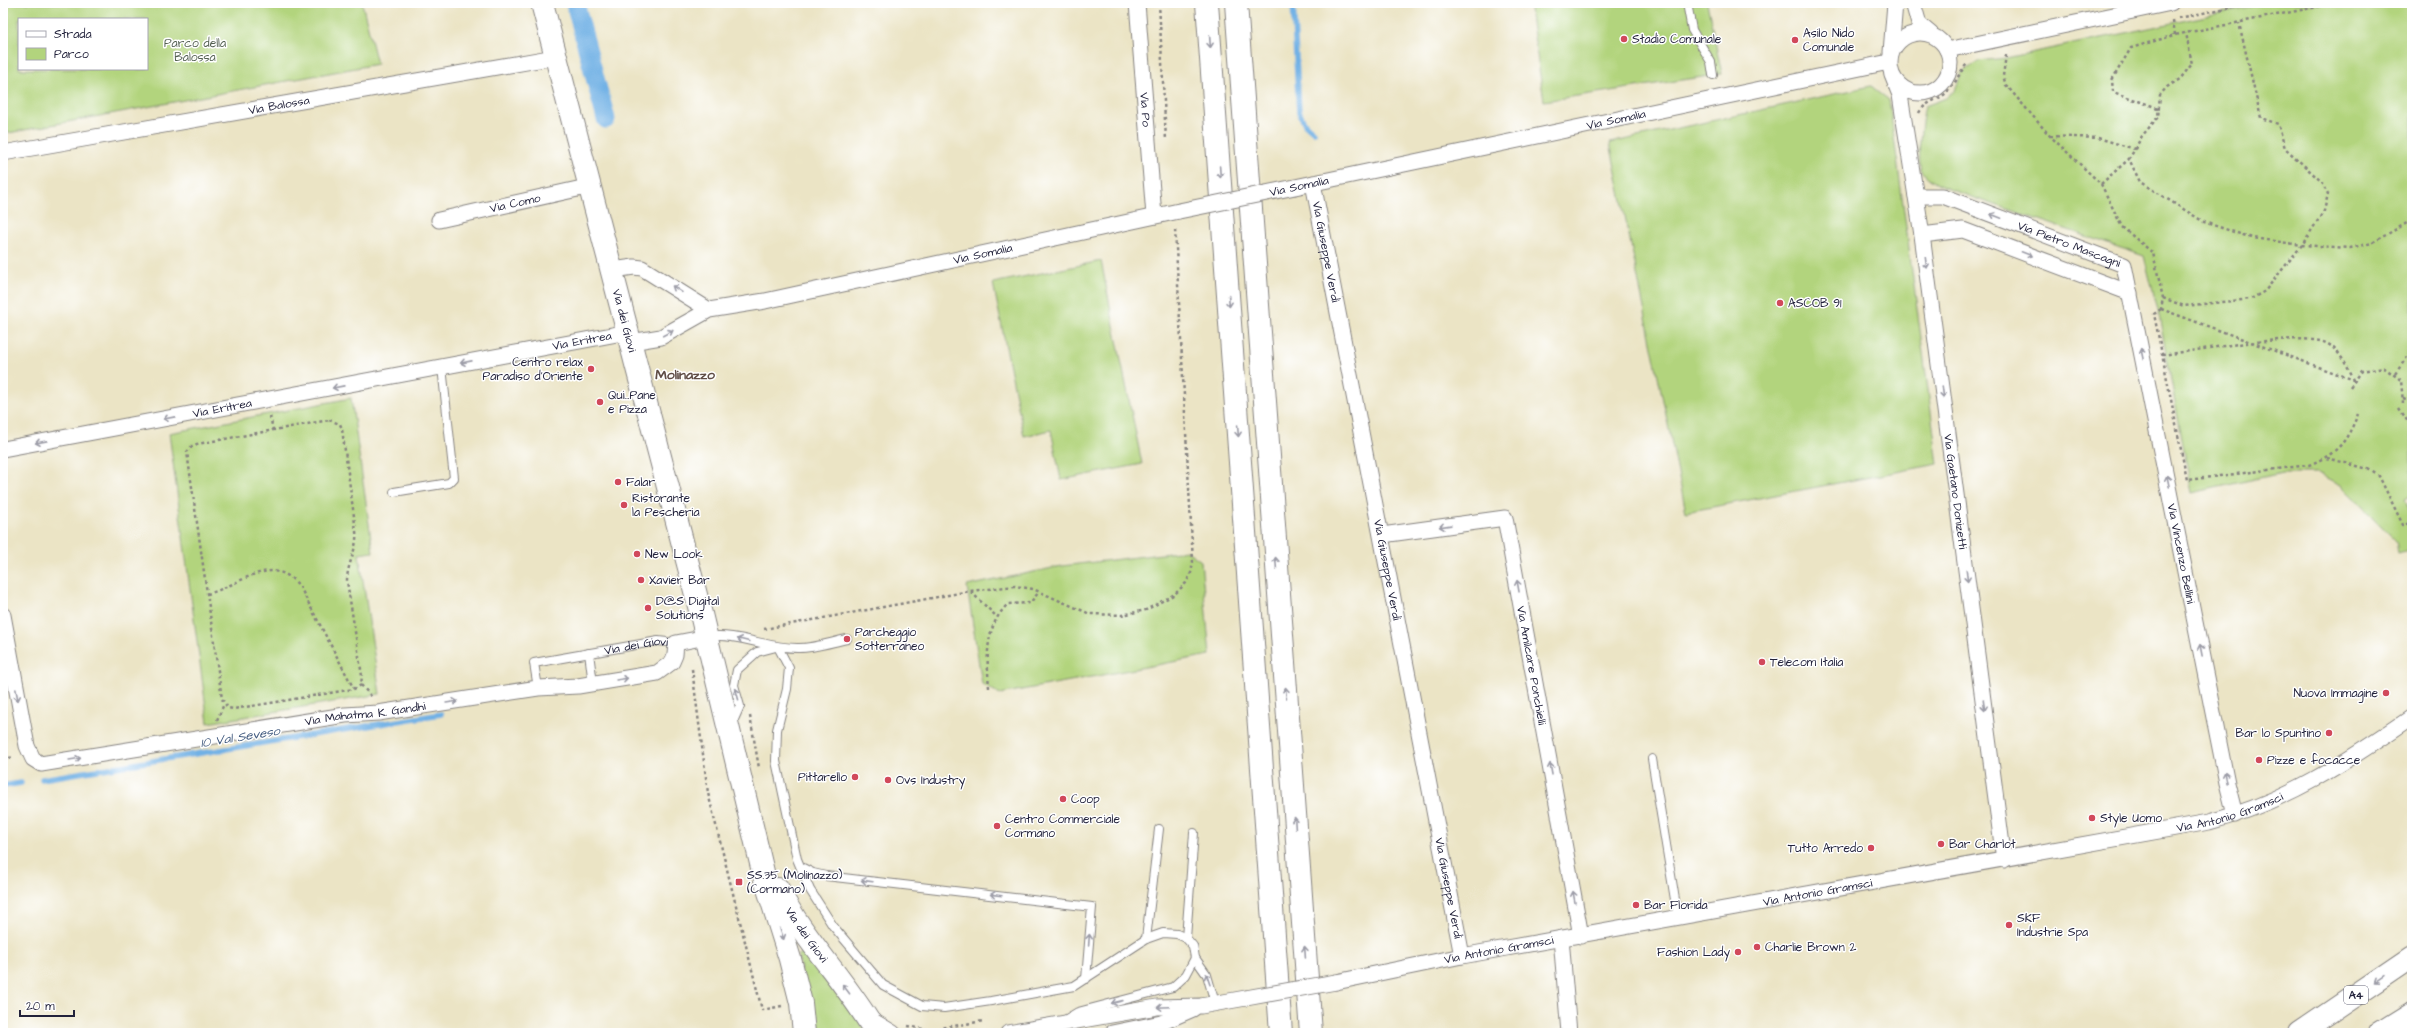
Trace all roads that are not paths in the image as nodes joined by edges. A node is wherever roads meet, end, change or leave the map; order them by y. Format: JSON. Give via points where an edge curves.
{"nodes":[{"id":1,"x":542,"y":3,"type":"edge"},
{"id":2,"x":1137,"y":3,"type":"edge"},
{"id":3,"x":1207,"y":3,"type":"edge"},
{"id":4,"x":1236,"y":3,"type":"edge"},
{"id":5,"x":1687,"y":3,"type":"edge"},
{"id":6,"x":1895,"y":3,"type":"edge"},
{"id":7,"x":1913,"y":3,"type":"edge"},
{"id":8,"x":2171,"y":3,"type":"edge"},
{"id":9,"x":1931,"y":34,"type":"junction"},
{"id":10,"x":1947,"y":50,"type":"junction"},
{"id":11,"x":556,"y":57,"type":"junction"},
{"id":12,"x":1891,"y":63,"type":"junction"},
{"id":13,"x":1714,"y":75,"type":"dead end"},
{"id":14,"x":1931,"y":91,"type":"junction"},
{"id":15,"x":1906,"y":126,"type":"junction"},
{"id":16,"x":3,"y":153,"type":"edge"},
{"id":17,"x":1313,"y":183,"type":"junction"},
{"id":18,"x":591,"y":186,"type":"junction"},
{"id":19,"x":1916,"y":196,"type":"junction"},
{"id":20,"x":1154,"y":216,"type":"junction"},
{"id":21,"x":439,"y":220,"type":"dead end"},
{"id":22,"x":1922,"y":235,"type":"junction"},
{"id":23,"x":613,"y":270,"type":"junction"},
{"id":24,"x":2130,"y":293,"type":"junction"},
{"id":25,"x":709,"y":310,"type":"junction"},
{"id":26,"x":629,"y":337,"type":"junction"},
{"id":27,"x":442,"y":367,"type":"junction"},
{"id":28,"x":3,"y":449,"type":"edge"},
{"id":29,"x":394,"y":492,"type":"dead end"},
{"id":30,"x":1382,"y":535,"type":"junction"},
{"id":31,"x":3,"y":615,"type":"edge"},
{"id":32,"x":707,"y":637,"type":"junction"},
{"id":33,"x":847,"y":639,"type":"dead end"},
{"id":34,"x":778,"y":646,"type":"junction"},
{"id":35,"x":675,"y":649,"type":"junction"},
{"id":36,"x":589,"y":653,"type":"junction"},
{"id":37,"x":593,"y":684,"type":"junction"},
{"id":38,"x":538,"y":688,"type":"junction"},
{"id":39,"x":2412,"y":717,"type":"edge"},
{"id":40,"x":729,"y":730,"type":"junction"},
{"id":41,"x":1652,"y":758,"type":"dead end"},
{"id":42,"x":2235,"y":815,"type":"junction"},
{"id":43,"x":752,"y":829,"type":"junction"},
{"id":44,"x":1159,"y":829,"type":"dead end"},
{"id":45,"x":1194,"y":833,"type":"dead end"},
{"id":46,"x":2004,"y":860,"type":"junction"},
{"id":47,"x":800,"y":867,"type":"junction"},
{"id":48,"x":1678,"y":918,"type":"junction"},
{"id":49,"x":1580,"y":936,"type":"junction"},
{"id":50,"x":1186,"y":938,"type":"junction"},
{"id":51,"x":1561,"y":938,"type":"junction"},
{"id":52,"x":1146,"y":939,"type":"junction"},
{"id":53,"x":1462,"y":956,"type":"junction"},
{"id":54,"x":2412,"y":957,"type":"edge"},
{"id":55,"x":1195,"y":958,"type":"junction"},
{"id":56,"x":1086,"y":979,"type":"junction"},
{"id":57,"x":1208,"y":1004,"type":"junction"},
{"id":58,"x":2412,"y":1013,"type":"edge"},
{"id":59,"x":871,"y":1024,"type":"edge"},
{"id":60,"x":1058,"y":1024,"type":"junction"},
{"id":61,"x":804,"y":1033,"type":"edge"},
{"id":62,"x":893,"y":1033,"type":"edge"},
{"id":63,"x":1008,"y":1033,"type":"edge"},
{"id":64,"x":1112,"y":1033,"type":"edge"},
{"id":65,"x":1281,"y":1033,"type":"edge"},
{"id":66,"x":1311,"y":1033,"type":"edge"},
{"id":67,"x":1569,"y":1033,"type":"edge"},
{"id":68,"x":2300,"y":1033,"type":"edge"},
{"id":69,"x":2380,"y":1033,"type":"edge"}],
"edges":[{"from":1,"to":11,"type":"main road","name":"Via dei Giovi"},
{"from":2,"to":20,"type":"street","name":"Via Po"},
{"from":3,"to":65,"type":"main road","one_way":true},
{"from":66,"to":4,"type":"main road","one_way":true},
{"from":5,"to":13,"type":"lane","via":[[1692,30],[1711,62]]},
{"from":6,"to":12,"type":"street"},
{"from":7,"to":9,"type":"street","via":[[1919,24]]},
{"from":8,"to":10,"type":"street"},
{"from":9,"to":10,"type":"street","via":[[1940,40]]},
{"from":9,"to":12,"type":"street","via":[[1907,35],[1898,41]]},
{"from":10,"to":14,"type":"street","via":[[1950,62],[1948,74],[1941,85]]},
{"from":11,"to":16,"type":"street","name":"Via Balossa"},
{"from":11,"to":18,"type":"main road","name":"Via dei Giovi"},
{"from":12,"to":14,"type":"street","via":[[1898,84],[1908,91]]},
{"from":12,"to":15,"type":"street","name":"Via Gaetano Donizetti"},
{"from":12,"to":17,"type":"street","name":"Via Somalia"},
{"from":14,"to":15,"type":"street","via":[[1921,96],[1913,106]]},
{"from":15,"to":19,"type":"street","name":"Via Gaetano Donizetti"},
{"from":17,"to":20,"type":"street","name":"Via Somalia","bridge":true},
{"from":17,"to":30,"type":"street","name":"Via Giuseppe Verdi"},
{"from":18,"to":21,"type":"street","name":"Via Como"},
{"from":18,"to":23,"type":"main road","name":"Via dei Giovi"},
{"from":19,"to":22,"type":"street","name":"Via Gaetano Donizetti"},
{"from":24,"to":19,"type":"street","name":"Via Pietro Mascagni","one_way":true,"via":[[2124,265],[1943,196]]},
{"from":20,"to":25,"type":"street","name":"Via Somalia","via":[[765,301]]},
{"from":22,"to":24,"type":"street","name":"Via Pietro Mascagni","one_way":true,"via":[[1963,230]]},
{"from":22,"to":46,"type":"street","name":"Via Gaetano Donizetti","one_way":true},
{"from":25,"to":23,"type":"street","one_way":true,"via":[[642,268]]},
{"from":23,"to":26,"type":"main road","name":"Via dei Giovi"},
{"from":42,"to":24,"type":"street","name":"Via Vincenzo Bellini","one_way":true},
{"from":26,"to":25,"type":"street","name":"Via Somalia","one_way":true,"via":[[661,338]]},
{"from":26,"to":27,"type":"street","name":"Via Eritrea","one_way":true},
{"from":26,"to":32,"type":"main road","name":"Via dei Giovi"},
{"from":27,"to":28,"type":"street","name":"Via Eritrea","one_way":true},
{"from":27,"to":29,"type":"lane","via":[[454,478],[449,483]]},
{"from":49,"to":30,"type":"street","name":"Via Amilcare Ponchielli","one_way":true,"via":[[1505,518]]},
{"from":30,"to":53,"type":"street","name":"Via Giuseppe Verdi"},
{"from":31,"to":38,"type":"street","name":"Via Mahatma K. Gandhi","one_way":true,"via":[[27,746],[36,762],[41,764],[345,715],[378,713]]},
{"from":34,"to":32,"type":"lane","one_way":true,"via":[[720,635]]},
{"from":32,"to":35,"type":"street","name":"Via dei Giovi"},
{"from":32,"to":40,"type":"main road","name":"Via dei Giovi"},
{"from":33,"to":34,"type":"lane","via":[[800,648]]},
{"from":40,"to":34,"type":"lane","one_way":true,"via":[[740,706],[734,685],[737,670],[757,652]]},
{"from":34,"to":47,"type":"lane","via":[[789,668],[787,689],[777,730],[776,761]]},
{"from":35,"to":36,"type":"lane","name":"Via dei Giovi","via":[[658,641]]},
{"from":37,"to":35,"type":"street","name":"Via Mahatma K. Gandhi","one_way":true,"via":[[657,674],[665,669]]},
{"from":36,"to":37,"type":"lane","name":"Via dei Giovi"},
{"from":36,"to":38,"type":"lane","name":"Via dei Giovi","via":[[534,663]]},
{"from":37,"to":38,"type":"street","name":"Via Mahatma K. Gandhi"},
{"from":39,"to":42,"type":"street","name":"Via Antonio Gramsci","via":[[2349,760],[2305,785]]},
{"from":40,"to":43,"type":"main road","name":"Via dei Giovi"},
{"from":41,"to":48,"type":"lane"},
{"from":42,"to":46,"type":"street","name":"Via Antonio Gramsci"},
{"from":59,"to":43,"type":"main road","name":"Via dei Giovi","one_way":true,"via":[[786,906]]},
{"from":43,"to":61,"type":"main road","name":"Via dei Giovi","one_way":true,"via":[[790,959]]},
{"from":44,"to":52,"type":"lane"},
{"from":45,"to":50,"type":"lane"},
{"from":46,"to":48,"type":"street","name":"Via Antonio Gramsci"},
{"from":47,"to":56,"type":"lane","via":[[810,890],[833,926],[883,985],[922,1006],[944,1008],[991,1001],[1074,986]]},
{"from":56,"to":47,"type":"lane","one_way":true,"via":[[1092,906],[826,876]]},
{"from":48,"to":49,"type":"street","name":"Via Antonio Gramsci"},
{"from":49,"to":51,"type":"street","name":"Via Antonio Gramsci"},
{"from":50,"to":52,"type":"lane","via":[[1177,934],[1163,934]]},
{"from":50,"to":55,"type":"lane","via":[[1193,946]]},
{"from":51,"to":53,"type":"street","name":"Via Antonio Gramsci"},
{"from":51,"to":67,"type":"street"},
{"from":52,"to":56,"type":"lane"},
{"from":53,"to":57,"type":"street","name":"Via Antonio Gramsci","bridge":true,"via":[[1336,982]]},
{"from":54,"to":68,"type":"main road","number":"A4","one_way":true},
{"from":57,"to":55,"type":"lane","one_way":true,"via":[[1207,975]]},
{"from":55,"to":60,"type":"lane","one_way":true,"via":[[1186,975],[1173,987],[1078,1012]]},
{"from":57,"to":60,"type":"street","name":"Via Antonio Gramsci","one_way":true,"via":[[1158,1007],[1096,1020]]},
{"from":57,"to":64,"type":"street","name":"Via Antonio Gramsci","via":[[1161,1023]]},
{"from":58,"to":69,"type":"main road"},
{"from":59,"to":62,"type":"street"},
{"from":60,"to":63,"type":"street","name":"Via Antonio Gramsci"}]}
